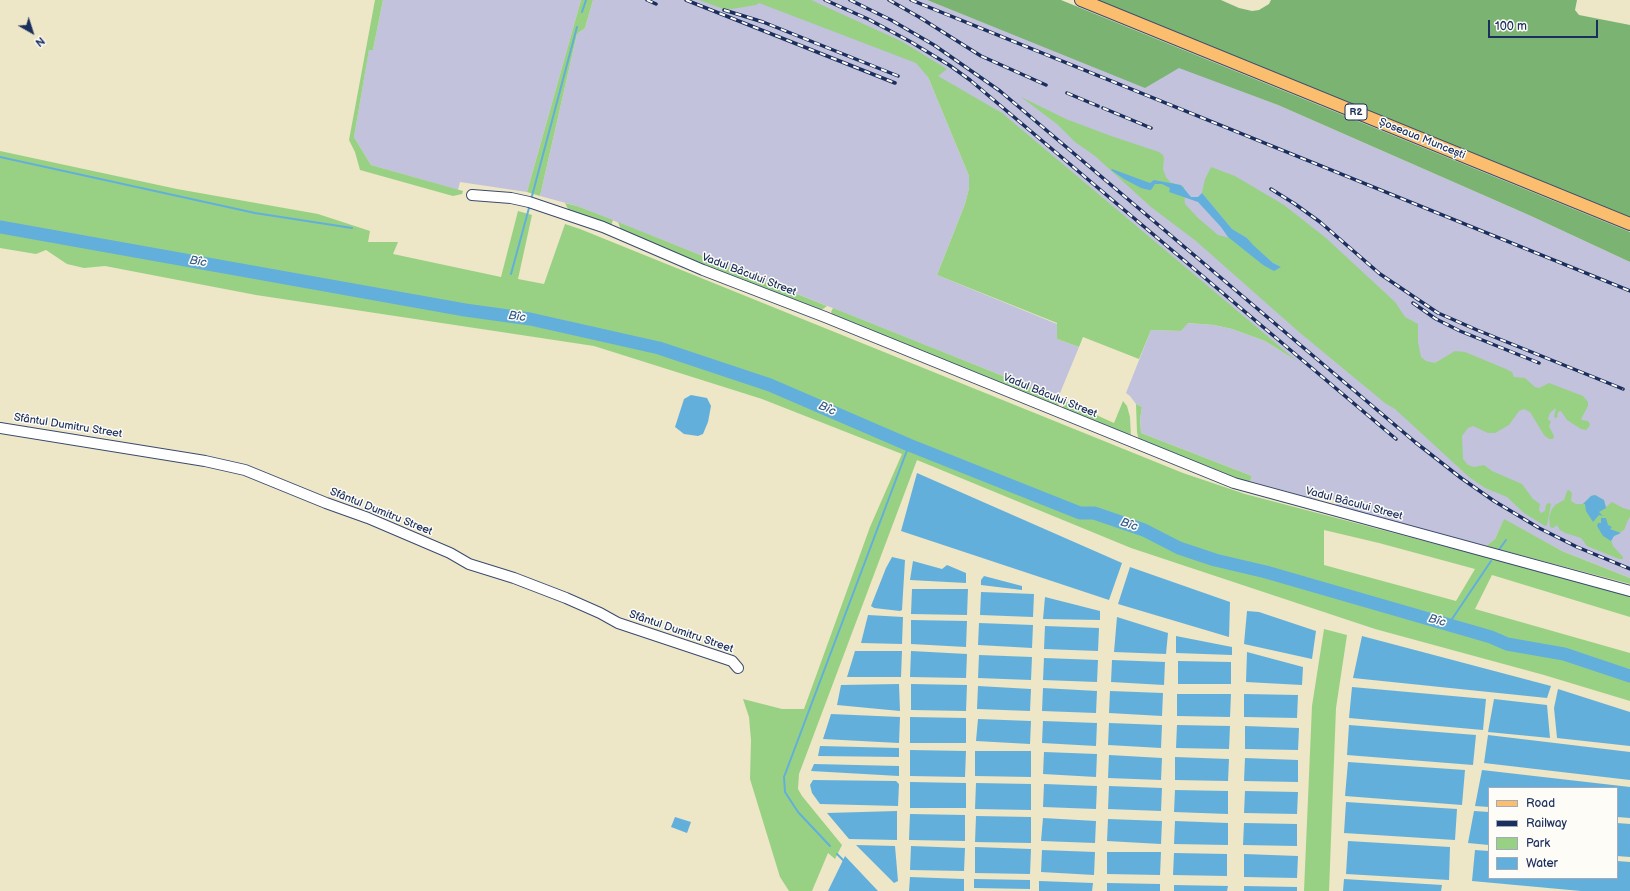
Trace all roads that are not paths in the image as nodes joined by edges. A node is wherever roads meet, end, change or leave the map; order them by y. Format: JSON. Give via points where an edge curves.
{"nodes":[{"id":1,"x":1081,"y":0,"type":"edge"},
{"id":2,"x":472,"y":195,"type":"dead end"},
{"id":3,"x":1630,"y":224,"type":"edge"},
{"id":4,"x":0,"y":428,"type":"edge"},
{"id":5,"x":1630,"y":591,"type":"edge"},
{"id":6,"x":738,"y":668,"type":"dead end"}],
"edges":[{"from":1,"to":3,"type":"main road","name":"Șoseaua Muncești","number":"R2"},
{"from":2,"to":5,"type":"street","name":"Vadul Bâcului Street","via":[[529,202],[603,228],[1234,483]]},
{"from":4,"to":6,"type":"street","name":"Sfântul Dumitru Street","via":[[205,461],[245,470],[368,518],[450,553],[469,564],[566,598],[618,623],[732,661]]}]}
